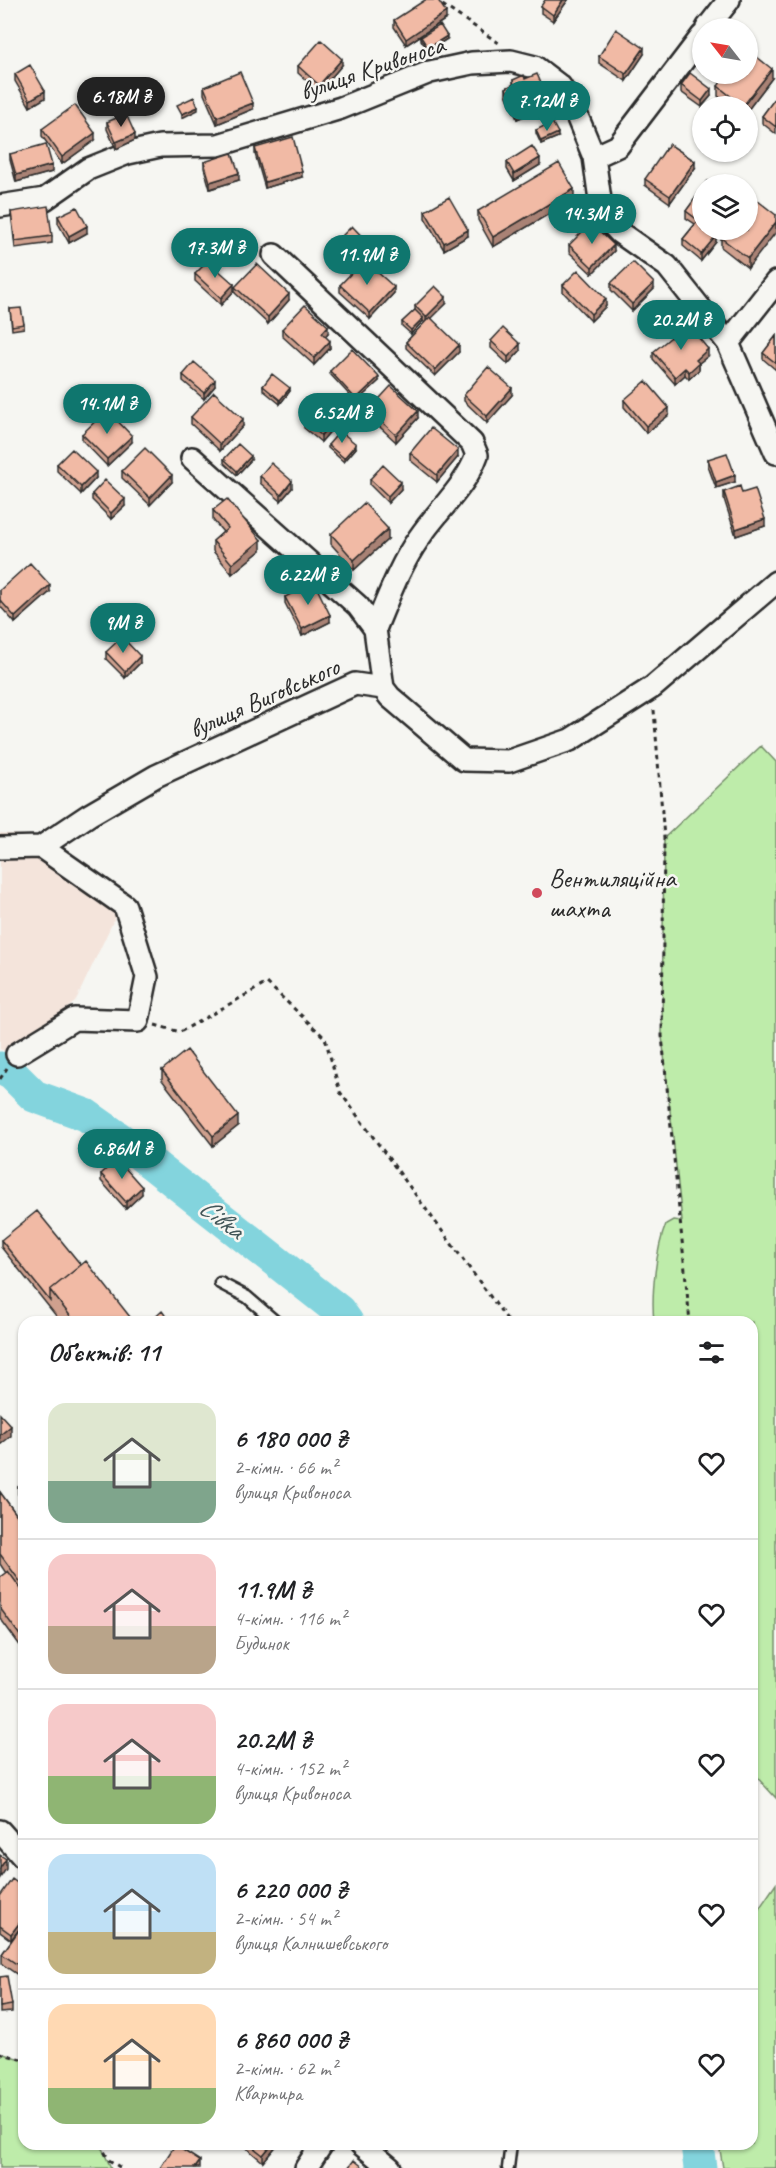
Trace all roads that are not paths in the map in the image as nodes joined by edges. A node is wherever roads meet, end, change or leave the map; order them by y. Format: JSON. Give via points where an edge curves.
{"nodes":[{"id":1,"x":729,"y":0,"type":"edge"},
{"id":2,"x":716,"y":18,"type":"edge"},
{"id":3,"x":692,"y":49,"type":"edge"},
{"id":4,"x":594,"y":157,"type":"junction"},
{"id":5,"x":0,"y":206,"type":"edge"},
{"id":6,"x":274,"y":255,"type":"dead end"},
{"id":7,"x":776,"y":282,"type":"edge"},
{"id":8,"x":728,"y":343,"type":"junction"},
{"id":9,"x":776,"y":453,"type":"edge"},
{"id":10,"x":192,"y":458,"type":"dead end"},
{"id":11,"x":776,"y":582,"type":"edge"},
{"id":12,"x":375,"y":629,"type":"junction"},
{"id":13,"x":383,"y":688,"type":"junction"},
{"id":14,"x":40,"y":847,"type":"junction"},
{"id":15,"x":0,"y":848,"type":"edge"},
{"id":16,"x":17,"y":1054,"type":"dead end"},
{"id":17,"x":220,"y":1283,"type":"dead end"},
{"id":18,"x":269,"y":1316,"type":"edge"},
{"id":19,"x":0,"y":1831,"type":"edge"},
{"id":20,"x":18,"y":1851,"type":"edge"},
{"id":21,"x":318,"y":2150,"type":"edge"},
{"id":22,"x":368,"y":2150,"type":"edge"},
{"id":23,"x":510,"y":2150,"type":"edge"},
{"id":24,"x":306,"y":2168,"type":"edge"},
{"id":25,"x":390,"y":2168,"type":"edge"},
{"id":26,"x":508,"y":2168,"type":"edge"}],
"edges":[{"from":1,"to":2,"type":"street"},
{"from":3,"to":4,"type":"street","via":[[618,146]]},
{"from":4,"to":5,"type":"street","name":"вулиця Кривоноса","via":[[578,116],[560,86],[535,67],[511,61],[472,63],[430,72],[341,108],[218,146],[160,146],[128,153],[88,169],[45,200]]},
{"from":4,"to":8,"type":"street","name":"вулиця Кривоноса","via":[[602,214],[620,233],[667,266]]},
{"from":6,"to":12,"type":"street","via":[[472,443],[477,454],[471,470],[419,539]]},
{"from":7,"to":8,"type":"street"},
{"from":8,"to":9,"type":"street","name":"вулиця Кривоноса"},
{"from":10,"to":12,"type":"street","via":[[358,606]]},
{"from":11,"to":13,"type":"street","via":[[653,687],[570,740],[509,760],[464,760]]},
{"from":12,"to":13,"type":"street"},
{"from":13,"to":14,"type":"street","name":"вулиця Виговського","via":[[355,684],[254,730],[156,776]]},
{"from":14,"to":15,"type":"street"},
{"from":14,"to":16,"type":"street","via":[[125,906],[147,977],[138,1021],[74,1019]]},
{"from":17,"to":18,"type":"lane","via":[[247,1297]]},
{"from":19,"to":20,"type":"street"},
{"from":21,"to":24,"type":"street"},
{"from":22,"to":25,"type":"street"},
{"from":23,"to":26,"type":"lane"}]}
